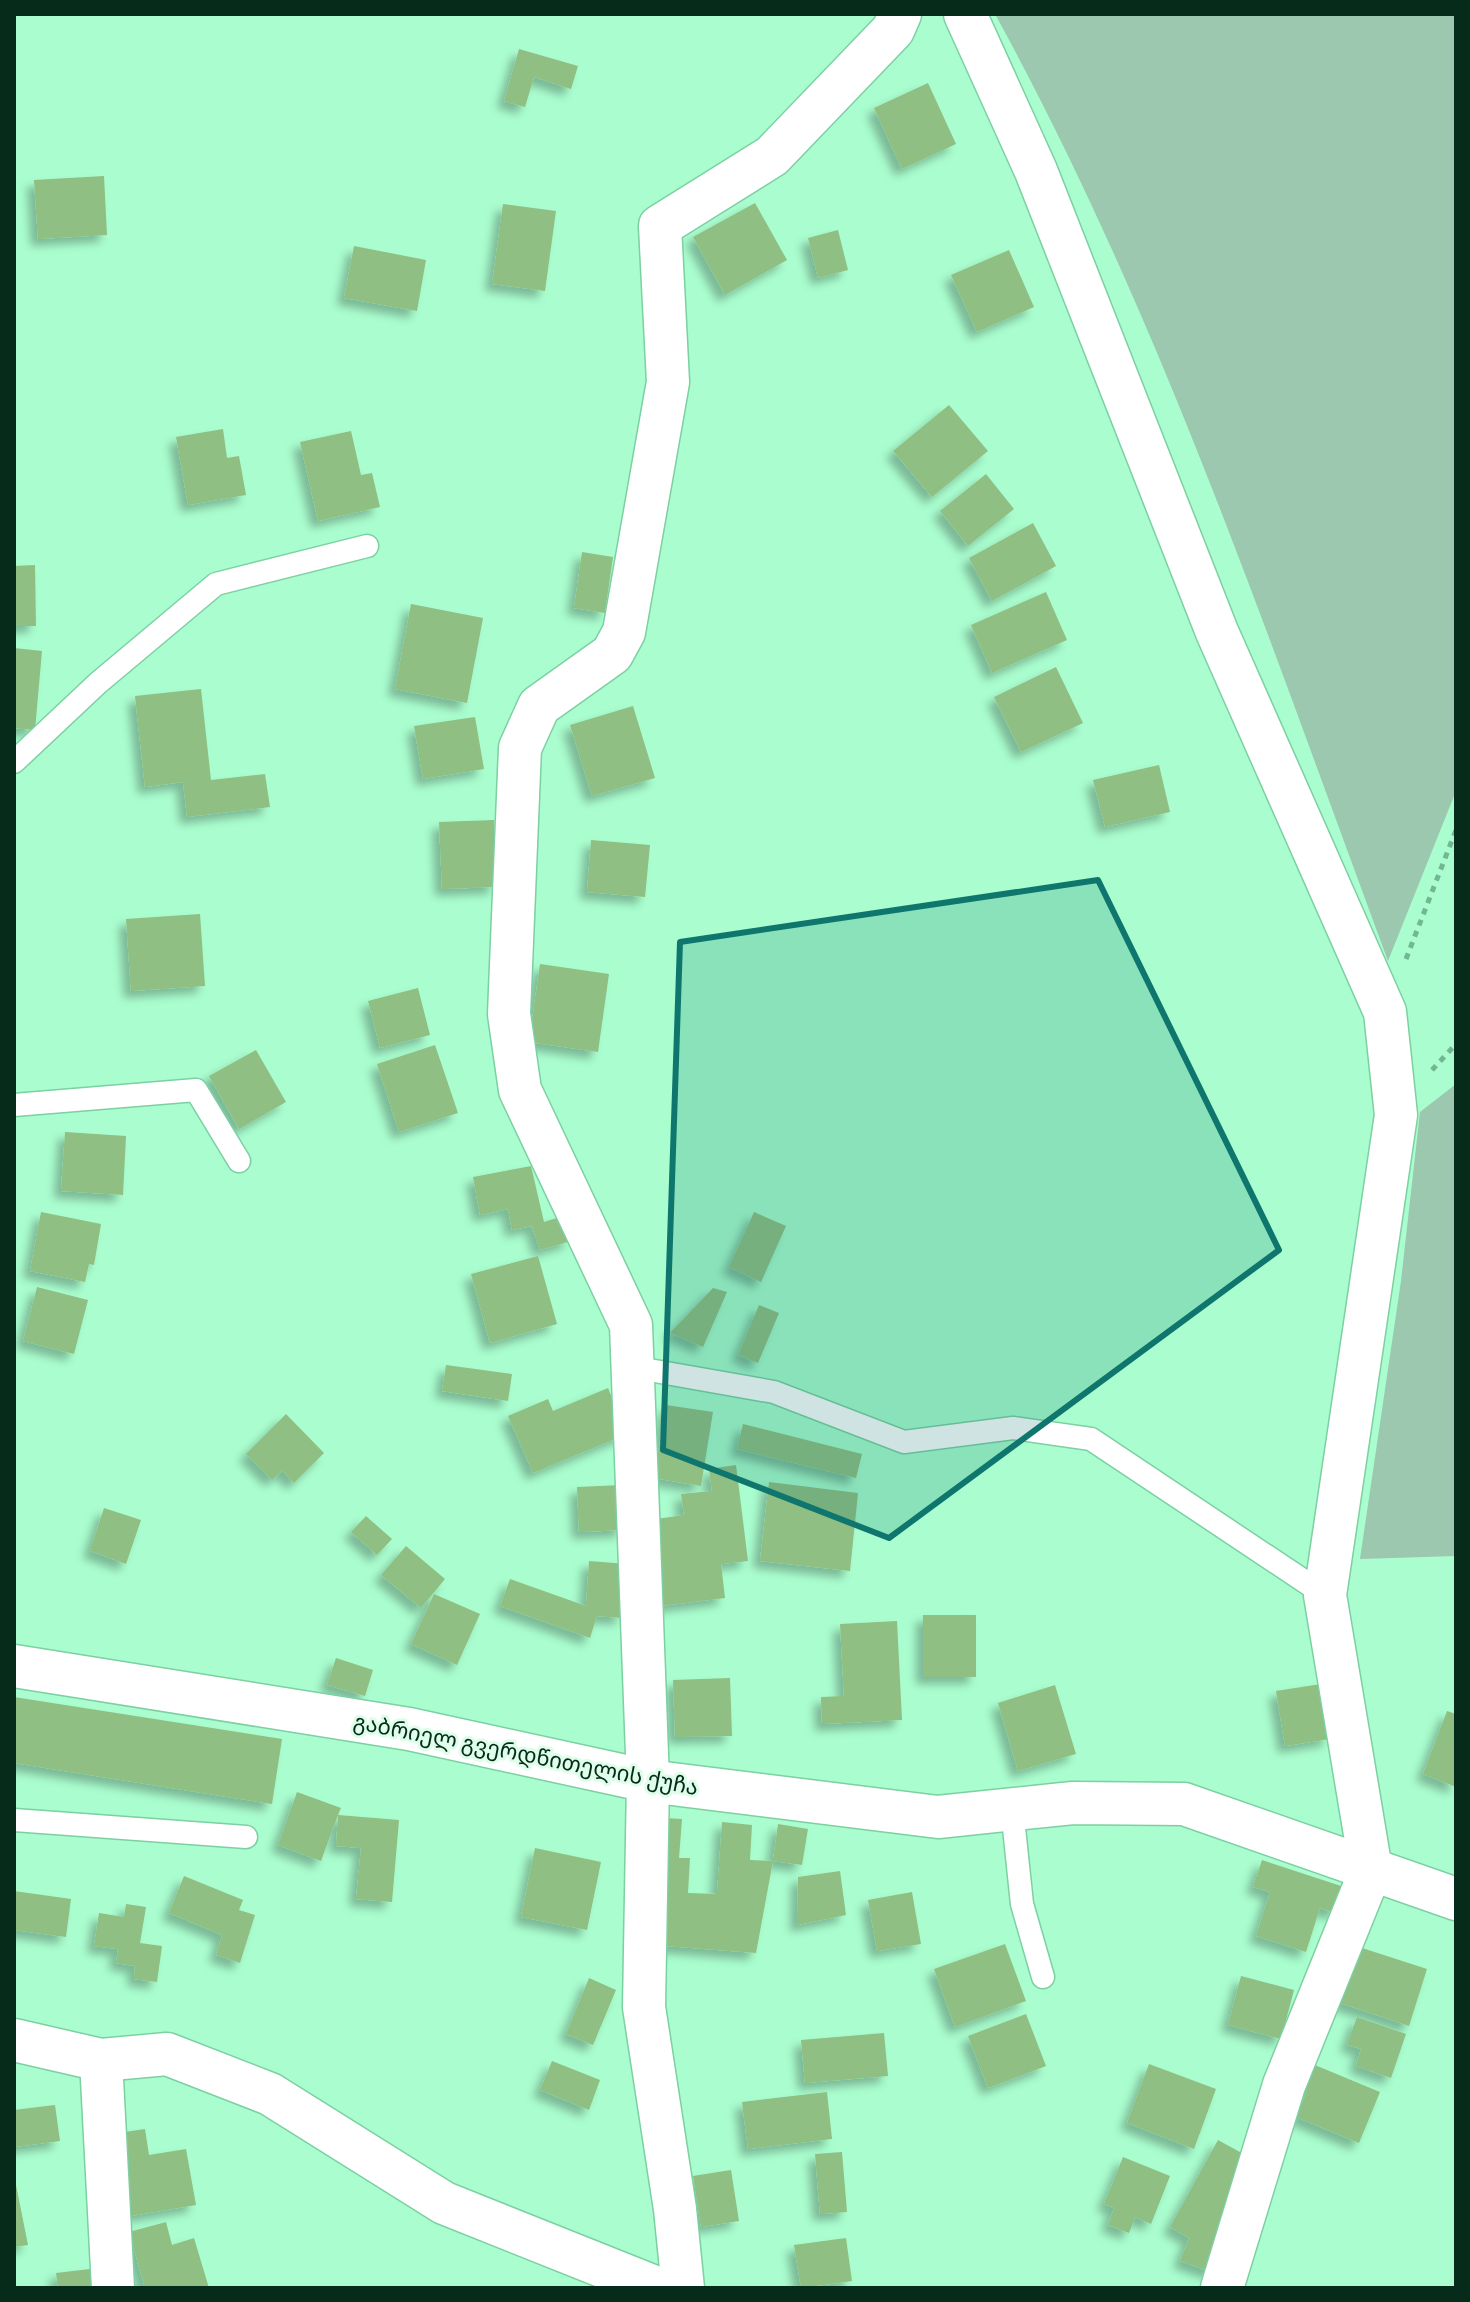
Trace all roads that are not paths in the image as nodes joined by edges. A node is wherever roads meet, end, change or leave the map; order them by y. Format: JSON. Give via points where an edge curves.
{"nodes":[{"id":1,"x":900,"y":14,"type":"edge"},
{"id":2,"x":965,"y":14,"type":"edge"},
{"id":3,"x":367,"y":546,"type":"dead end"},
{"id":4,"x":14,"y":762,"type":"edge"},
{"id":5,"x":14,"y":1105,"type":"edge"},
{"id":6,"x":239,"y":1161,"type":"dead end"},
{"id":7,"x":632,"y":1367,"type":"junction"},
{"id":8,"x":1325,"y":1595,"type":"junction"},
{"id":9,"x":14,"y":1666,"type":"edge"},
{"id":10,"x":648,"y":1781,"type":"junction"},
{"id":11,"x":1012,"y":1809,"type":"junction"},
{"id":12,"x":14,"y":1820,"type":"edge"},
{"id":13,"x":246,"y":1837,"type":"dead end"},
{"id":14,"x":1371,"y":1870,"type":"junction"},
{"id":15,"x":1456,"y":1899,"type":"edge"},
{"id":16,"x":1043,"y":1977,"type":"dead end"},
{"id":17,"x":14,"y":2040,"type":"edge"},
{"id":18,"x":101,"y":2060,"type":"junction"},
{"id":19,"x":113,"y":2288,"type":"edge"},
{"id":20,"x":657,"y":2288,"type":"edge"},
{"id":21,"x":683,"y":2288,"type":"edge"},
{"id":22,"x":1222,"y":2288,"type":"edge"}],
"edges":[{"from":1,"to":7,"type":"street","via":[[893,30],[772,156],[660,226],[668,382],[624,632],[612,654],[539,706],[520,748],[509,1014],[520,1090],[631,1325]]},
{"from":2,"to":8,"type":"street","via":[[1036,171],[1217,632],[1385,1012],[1396,1115]]},
{"from":3,"to":4,"type":"lane","via":[[216,584]]},
{"from":5,"to":6,"type":"lane","via":[[196,1090]]},
{"from":7,"to":8,"type":"lane","via":[[774,1392],[904,1442],[1013,1428],[1091,1439]]},
{"from":7,"to":10,"type":"street"},
{"from":8,"to":14,"type":"street"},
{"from":9,"to":10,"type":"street","name":"გაბრიელ გვერდწითელის ქუჩა","via":[[409,1729]]},
{"from":10,"to":11,"type":"street","name":"გაბრიელ გვერდწითელის ქუჩა","via":[[938,1817]]},
{"from":10,"to":21,"type":"street","via":[[644,2007]]},
{"from":11,"to":14,"type":"street","name":"გაბრიელ გვერდწითელის ქუჩა","via":[[1073,1803],[1184,1804]]},
{"from":11,"to":16,"type":"lane","via":[[1022,1904]]},
{"from":12,"to":13,"type":"lane"},
{"from":14,"to":15,"type":"street","name":"გაბრიელ გვერდწითელის ქუჩა"},
{"from":14,"to":22,"type":"street","via":[[1284,2085]]},
{"from":17,"to":18,"type":"street"},
{"from":18,"to":19,"type":"street"},
{"from":18,"to":20,"type":"street","via":[[167,2054],[270,2094],[444,2203]]}]}
